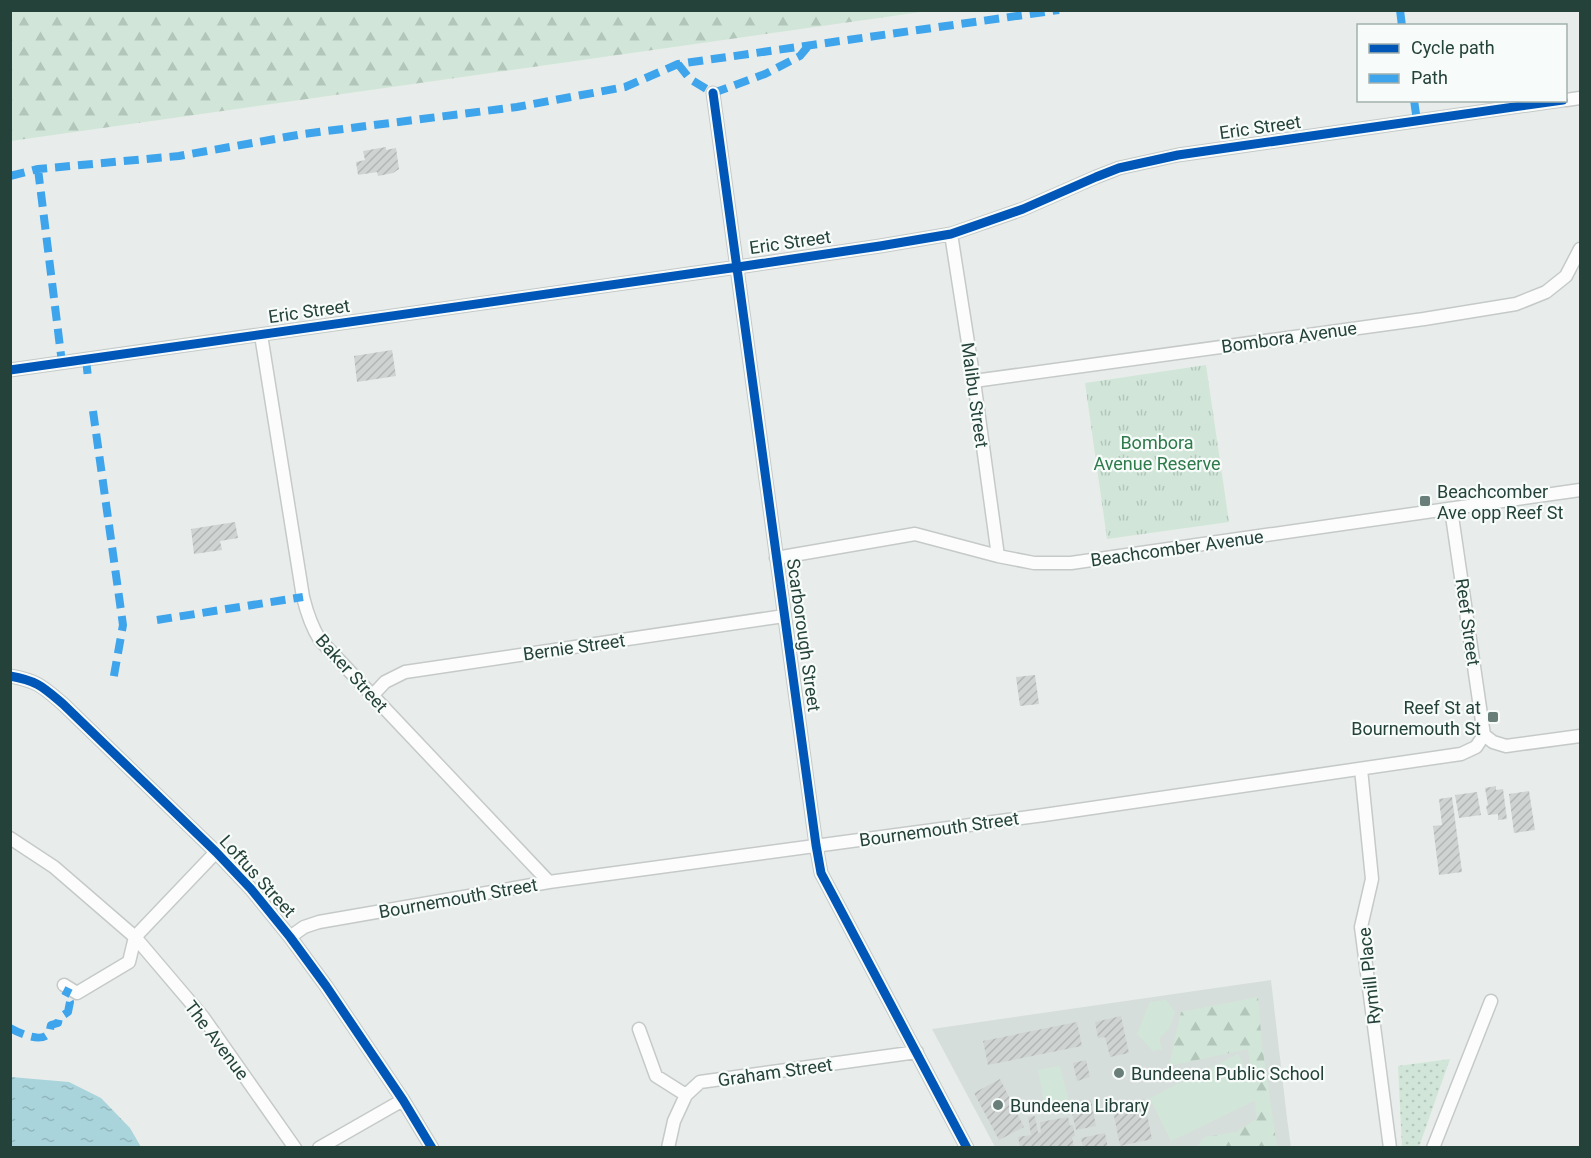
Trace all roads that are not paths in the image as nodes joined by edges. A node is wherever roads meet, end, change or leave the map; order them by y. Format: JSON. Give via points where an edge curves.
{"nodes":[{"id":1,"x":713,"y":93,"type":"dead end"},
{"id":2,"x":1550,"y":102,"type":"edge"},
{"id":3,"x":951,"y":234,"type":"junction"},
{"id":4,"x":1581,"y":249,"type":"edge"},
{"id":5,"x":738,"y":267,"type":"junction"},
{"id":6,"x":261,"y":335,"type":"junction"},
{"id":7,"x":10,"y":370,"type":"edge"},
{"id":8,"x":974,"y":381,"type":"junction"},
{"id":9,"x":1581,"y":490,"type":"edge"},
{"id":10,"x":1451,"y":509,"type":"junction"},
{"id":11,"x":998,"y":556,"type":"junction"},
{"id":12,"x":777,"y":558,"type":"junction"},
{"id":13,"x":784,"y":616,"type":"junction"},
{"id":14,"x":10,"y":676,"type":"edge"},
{"id":15,"x":372,"y":696,"type":"junction"},
{"id":16,"x":1485,"y":735,"type":"junction"},
{"id":17,"x":1581,"y":736,"type":"edge"},
{"id":18,"x":1361,"y":769,"type":"junction"},
{"id":19,"x":10,"y":838,"type":"edge"},
{"id":20,"x":816,"y":845,"type":"junction"},
{"id":21,"x":216,"y":852,"type":"junction"},
{"id":22,"x":549,"y":882,"type":"junction"},
{"id":23,"x":135,"y":937,"type":"junction"},
{"id":24,"x":291,"y":937,"type":"junction"},
{"id":25,"x":64,"y":985,"type":"dead end"},
{"id":26,"x":1491,"y":1001,"type":"dead end"},
{"id":27,"x":639,"y":1029,"type":"dead end"},
{"id":28,"x":917,"y":1052,"type":"junction"},
{"id":29,"x":686,"y":1095,"type":"junction"},
{"id":30,"x":403,"y":1100,"type":"junction"},
{"id":31,"x":295,"y":1148,"type":"edge"},
{"id":32,"x":319,"y":1148,"type":"edge"},
{"id":33,"x":432,"y":1148,"type":"edge"},
{"id":34,"x":668,"y":1148,"type":"edge"},
{"id":35,"x":967,"y":1148,"type":"edge"},
{"id":36,"x":1390,"y":1148,"type":"edge"},
{"id":37,"x":1433,"y":1148,"type":"edge"}],
"edges":[{"from":1,"to":5,"type":"street","name":"Scarborough Street"},
{"from":2,"to":3,"type":"street","name":"Eric Street","via":[[1148,161],[1111,171],[1023,209]]},
{"from":3,"to":5,"type":"street","name":"Eric Street"},
{"from":3,"to":8,"type":"street","name":"Malibu Street"},
{"from":4,"to":8,"type":"street","name":"Bombora Avenue","via":[[1566,276],[1546,292],[1516,304]]},
{"from":5,"to":6,"type":"street","name":"Eric Street"},
{"from":5,"to":12,"type":"street","name":"Scarborough Street"},
{"from":6,"to":7,"type":"street","name":"Eric Street"},
{"from":6,"to":15,"type":"street","name":"Baker Street","via":[[308,618],[320,640]]},
{"from":8,"to":11,"type":"street","name":"Malibu Street"},
{"from":9,"to":10,"type":"street","name":"Beachcomber Avenue"},
{"from":10,"to":11,"type":"street","name":"Beachcomber Avenue","via":[[1071,563],[1034,563]]},
{"from":10,"to":16,"type":"street","name":"Reef Street"},
{"from":11,"to":12,"type":"street","name":"Beachcomber Avenue","via":[[915,534]]},
{"from":12,"to":13,"type":"street","name":"Scarborough Street"},
{"from":13,"to":15,"type":"street","name":"Bernie Street","via":[[405,672],[385,682]]},
{"from":13,"to":20,"type":"street","name":"Scarborough Street"},
{"from":14,"to":21,"type":"street","name":"Loftus Street","via":[[36,682],[57,699]]},
{"from":15,"to":22,"type":"street","name":"Baker Street"},
{"from":16,"to":17,"type":"street","via":[[1506,746]]},
{"from":16,"to":18,"type":"street","name":"Bournemouth Street","via":[[1476,747],[1461,754]]},
{"from":18,"to":20,"type":"street","name":"Bournemouth Street"},
{"from":18,"to":36,"type":"street","name":"Rymill Place","via":[[1372,879],[1361,927]]},
{"from":19,"to":23,"type":"street","name":"The Avenue","via":[[54,867]]},
{"from":20,"to":22,"type":"street","name":"Bournemouth Street"},
{"from":20,"to":28,"type":"street","name":"Scarborough Street","via":[[821,873]]},
{"from":21,"to":23,"type":"street"},
{"from":21,"to":24,"type":"street","name":"Loftus Street"},
{"from":22,"to":24,"type":"street","name":"Bournemouth Street","via":[[319,922]]},
{"from":23,"to":25,"type":"street","via":[[129,962],[77,993]]},
{"from":23,"to":31,"type":"street","name":"The Avenue","via":[[203,1017]]},
{"from":24,"to":30,"type":"street","name":"Loftus Street"},
{"from":26,"to":37,"type":"street"},
{"from":27,"to":29,"type":"street","via":[[656,1076]]},
{"from":28,"to":29,"type":"street","name":"Graham Street","via":[[700,1082]]},
{"from":28,"to":35,"type":"street","name":"Scarborough Street"},
{"from":29,"to":34,"type":"street","via":[[674,1120]]},
{"from":30,"to":32,"type":"street"},
{"from":30,"to":33,"type":"street","name":"Loftus Street"}]}
